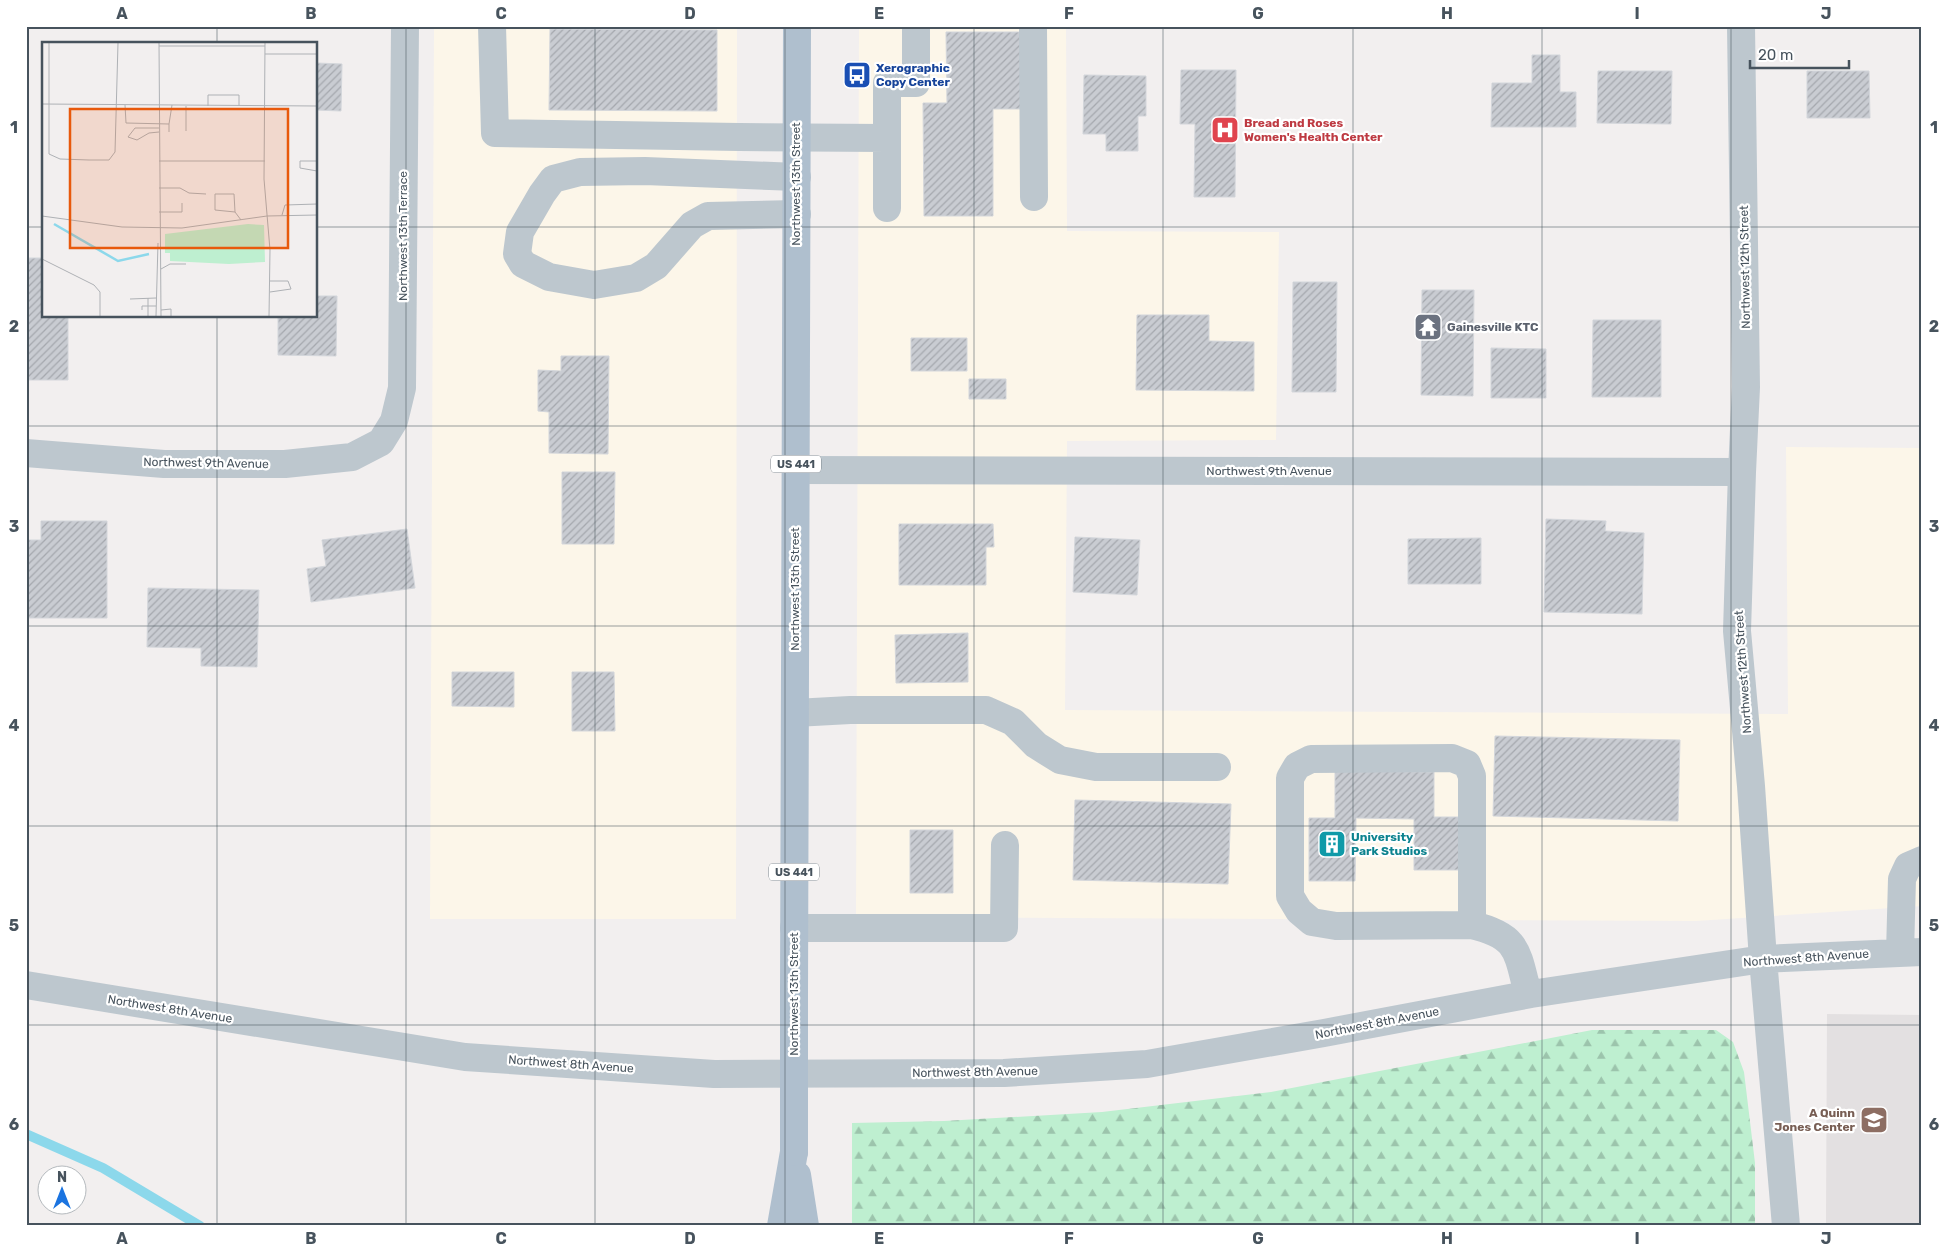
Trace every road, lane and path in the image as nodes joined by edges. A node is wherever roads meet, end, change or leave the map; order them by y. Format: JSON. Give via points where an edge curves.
{"nodes":[{"id":1,"x":405,"y":26,"type":"edge"},
{"id":2,"x":492,"y":26,"type":"edge"},
{"id":3,"x":797,"y":26,"type":"edge"},
{"id":4,"x":916,"y":26,"type":"edge"},
{"id":5,"x":1033,"y":26,"type":"edge"},
{"id":6,"x":1741,"y":26,"type":"edge"},
{"id":7,"x":796,"y":138,"type":"junction"},
{"id":8,"x":887,"y":138,"type":"junction"},
{"id":9,"x":797,"y":177,"type":"junction"},
{"id":10,"x":1034,"y":197,"type":"dead end"},
{"id":11,"x":887,"y":208,"type":"dead end"},
{"id":12,"x":797,"y":214,"type":"junction"},
{"id":13,"x":382,"y":442,"type":"joint"},
{"id":14,"x":26,"y":454,"type":"edge"},
{"id":15,"x":796,"y":470,"type":"junction"},
{"id":16,"x":1742,"y":472,"type":"junction"},
{"id":17,"x":795,"y":713,"type":"junction"},
{"id":18,"x":1217,"y":767,"type":"dead end"},
{"id":19,"x":1005,"y":845,"type":"dead end"},
{"id":20,"x":1922,"y":860,"type":"edge"},
{"id":21,"x":1472,"y":925,"type":"junction"},
{"id":22,"x":794,"y":928,"type":"junction"},
{"id":23,"x":1911,"y":952,"type":"edge"},
{"id":24,"x":1763,"y":959,"type":"junction"},
{"id":25,"x":26,"y":985,"type":"edge"},
{"id":26,"x":1528,"y":994,"type":"junction"},
{"id":27,"x":794,"y":1152,"type":"junction"},
{"id":28,"x":781,"y":1226,"type":"edge"},
{"id":29,"x":805,"y":1226,"type":"edge"},
{"id":30,"x":1786,"y":1226,"type":"edge"}],
"edges":[{"from":1,"to":13,"type":"street","name":"Northwest 13th Terrace","via":[[402,388],[394,421]]},
{"from":2,"to":7,"type":"street","via":[[495,132]]},
{"from":3,"to":7,"type":"main road","name":"Northwest 13th Street","number":"US 441"},
{"from":4,"to":8,"type":"street","via":[[916,84],[887,84]]},
{"from":5,"to":10,"type":"street"},
{"from":6,"to":16,"type":"street","name":"Northwest 12th Street","via":[[1746,387]]},
{"from":7,"to":8,"type":"street"},
{"from":7,"to":9,"type":"main road","name":"Northwest 13th Street","number":"US 441"},
{"from":8,"to":11,"type":"street"},
{"from":9,"to":12,"type":"main road","name":"Northwest 13th Street","number":"US 441"},
{"from":9,"to":12,"type":"street","via":[[645,171],[571,174],[553,180],[542,194],[520,232],[517,254],[523,264],[549,277],[594,285],[636,278],[656,266],[692,225],[708,216]]},
{"from":12,"to":15,"type":"main road","name":"Northwest 13th Street","number":"US 441"},
{"from":13,"to":14,"type":"street","name":"Northwest 9th Avenue","via":[[352,457],[285,464],[164,464]]},
{"from":15,"to":16,"type":"street","name":"Northwest 9th Avenue"},
{"from":15,"to":17,"type":"main road","name":"Northwest 13th Street","number":"US 441"},
{"from":16,"to":24,"type":"street","name":"Northwest 12th Street","via":[[1737,631]]},
{"from":17,"to":18,"type":"street","via":[[986,710],[1013,722],[1036,745],[1060,760],[1096,767]]},
{"from":17,"to":22,"type":"main road","name":"Northwest 13th Street","number":"US 441"},
{"from":19,"to":22,"type":"street","via":[[1004,928]]},
{"from":20,"to":23,"type":"street","via":[[1908,866],[1902,879]]},
{"from":21,"to":21,"type":"street","via":[[1472,776],[1467,764],[1452,758],[1311,759],[1298,766],[1290,778],[1290,896],[1299,911],[1312,922],[1336,926]]},
{"from":21,"to":26,"type":"street","via":[[1492,930],[1517,951]]},
{"from":22,"to":27,"type":"main road","name":"Northwest 13th Street","number":"US 441","bridge":true},
{"from":23,"to":24,"type":"street","name":"Northwest 8th Avenue"},
{"from":24,"to":26,"type":"street","name":"Northwest 8th Avenue"},
{"from":24,"to":30,"type":"street","name":"Northwest 12th Street"},
{"from":25,"to":26,"type":"street","name":"Northwest 8th Avenue","via":[[465,1057],[714,1074],[1004,1073],[1147,1064]]},
{"from":27,"to":28,"type":"main road","name":"Northwest 13th Street","number":"US 441"},
{"from":27,"to":29,"type":"main road","name":"Northwest 13th Street","number":"US 441"}]}
